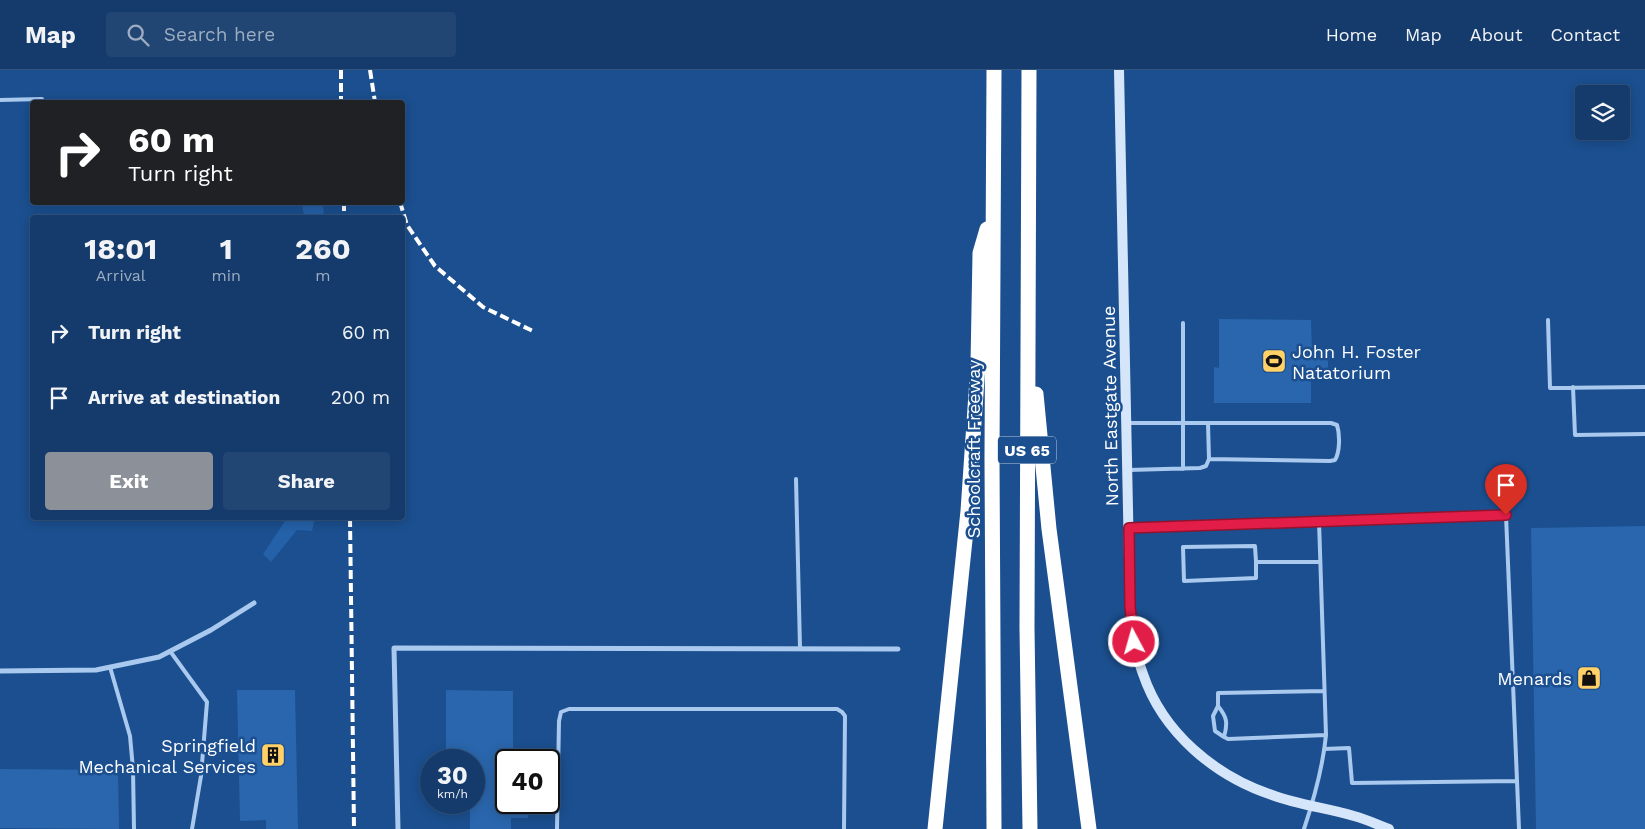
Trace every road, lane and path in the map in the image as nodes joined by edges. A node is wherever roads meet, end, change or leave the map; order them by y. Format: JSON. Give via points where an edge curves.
{"nodes":[{"id":1,"x":994,"y":70,"type":"edge"},
{"id":2,"x":1029,"y":70,"type":"edge"},
{"id":3,"x":1119,"y":70,"type":"edge"},
{"id":4,"x":42,"y":99,"type":"dead end"},
{"id":5,"x":0,"y":100,"type":"edge"},
{"id":6,"x":1028,"y":196,"type":"junction"},
{"id":7,"x":992,"y":211,"type":"junction"},
{"id":8,"x":1548,"y":320,"type":"dead end"},
{"id":9,"x":1183,"y":323,"type":"dead end"},
{"id":10,"x":1645,"y":387,"type":"edge"},
{"id":11,"x":1573,"y":388,"type":"junction"},
{"id":12,"x":1127,"y":422,"type":"junction"},
{"id":13,"x":1183,"y":423,"type":"junction"},
{"id":14,"x":1208,"y":423,"type":"junction"},
{"id":15,"x":1645,"y":434,"type":"edge"},
{"id":16,"x":1209,"y":459,"type":"junction"},
{"id":17,"x":1183,"y":469,"type":"junction"},
{"id":18,"x":1128,"y":470,"type":"junction"},
{"id":19,"x":796,"y":479,"type":"dead end"},
{"id":20,"x":1319,"y":521,"type":"junction"},
{"id":21,"x":1129,"y":528,"type":"junction"},
{"id":22,"x":1256,"y":562,"type":"junction"},
{"id":23,"x":1320,"y":562,"type":"junction"},
{"id":24,"x":254,"y":603,"type":"dead end"},
{"id":25,"x":800,"y":648,"type":"junction"},
{"id":26,"x":898,"y":648,"type":"dead end"},
{"id":27,"x":170,"y":651,"type":"junction"},
{"id":28,"x":110,"y":668,"type":"junction"},
{"id":29,"x":0,"y":671,"type":"edge"},
{"id":30,"x":1324,"y":690,"type":"junction"},
{"id":31,"x":1218,"y":706,"type":"junction"},
{"id":32,"x":1326,"y":735,"type":"junction"},
{"id":33,"x":1224,"y":737,"type":"junction"},
{"id":34,"x":1324,"y":749,"type":"junction"},
{"id":35,"x":1517,"y":781,"type":"junction"},
{"id":36,"x":1312,"y":806,"type":"junction"},
{"id":37,"x":134,"y":829,"type":"edge"},
{"id":38,"x":192,"y":829,"type":"edge"},
{"id":39,"x":398,"y":829,"type":"edge"},
{"id":40,"x":557,"y":829,"type":"edge"},
{"id":41,"x":844,"y":829,"type":"edge"},
{"id":42,"x":934,"y":829,"type":"edge"},
{"id":43,"x":994,"y":829,"type":"edge"},
{"id":44,"x":1030,"y":829,"type":"edge"},
{"id":45,"x":1089,"y":829,"type":"edge"},
{"id":46,"x":1304,"y":829,"type":"edge"},
{"id":47,"x":1389,"y":829,"type":"edge"},
{"id":48,"x":1519,"y":829,"type":"edge"}],
"edges":[{"from":1,"to":7,"type":"highway","name":"Schoolcraft Freeway","number":"US 65"},
{"from":2,"to":6,"type":"highway","number":"US 65"},
{"from":3,"to":12,"type":"street","name":"North Eastgate Avenue"},
{"from":4,"to":5,"type":"lane"},
{"from":6,"to":44,"type":"highway","number":"US 65"},
{"from":6,"to":45,"type":"highway","via":[[1044,487]]},
{"from":7,"to":42,"type":"highway","via":[[980,253],[972,462]]},
{"from":7,"to":43,"type":"highway","name":"Schoolcraft Freeway","number":"US 65"},
{"from":8,"to":11,"type":"lane","via":[[1550,388]]},
{"from":9,"to":13,"type":"lane"},
{"from":10,"to":11,"type":"lane"},
{"from":11,"to":15,"type":"lane","via":[[1575,435]]},
{"from":12,"to":13,"type":"lane"},
{"from":12,"to":18,"type":"street","name":"North Eastgate Avenue"},
{"from":13,"to":14,"type":"lane"},
{"from":13,"to":17,"type":"lane"},
{"from":14,"to":16,"type":"lane"},
{"from":14,"to":16,"type":"lane","via":[[1331,423],[1339,430],[1335,460]]},
{"from":16,"to":17,"type":"lane","via":[[1206,466]]},
{"from":17,"to":18,"type":"lane"},
{"from":18,"to":21,"type":"street","name":"North Eastgate Avenue"},
{"from":19,"to":25,"type":"lane"},
{"from":20,"to":21,"type":"lane"},
{"from":20,"to":23,"type":"lane"},
{"from":20,"to":35,"type":"lane","via":[[1506,515]]},
{"from":21,"to":36,"type":"street","name":"North Eastgate Avenue","via":[[1134,642],[1143,675],[1158,707],[1178,736],[1239,783]]},
{"from":22,"to":22,"type":"lane","via":[[1255,546],[1183,547],[1184,581],[1256,578]]},
{"from":22,"to":23,"type":"lane"},
{"from":23,"to":30,"type":"lane"},
{"from":24,"to":27,"type":"street"},
{"from":25,"to":26,"type":"street"},
{"from":25,"to":39,"type":"street","via":[[394,648]]},
{"from":27,"to":28,"type":"street","via":[[159,657]]},
{"from":27,"to":38,"type":"lane","via":[[207,702],[201,776]]},
{"from":28,"to":29,"type":"street"},
{"from":28,"to":37,"type":"lane","via":[[130,736],[134,770]]},
{"from":30,"to":31,"type":"lane","via":[[1218,693]]},
{"from":30,"to":32,"type":"lane"},
{"from":31,"to":33,"type":"lane","via":[[1226,715]]},
{"from":31,"to":33,"type":"lane","via":[[1213,716],[1215,731]]},
{"from":32,"to":33,"type":"lane","via":[[1231,740]]},
{"from":32,"to":34,"type":"lane"},
{"from":34,"to":35,"type":"lane","via":[[1349,748],[1352,783]]},
{"from":34,"to":36,"type":"lane"},
{"from":35,"to":48,"type":"lane"},
{"from":36,"to":46,"type":"lane"},
{"from":36,"to":47,"type":"street","name":"North Eastgate Avenue"},
{"from":40,"to":41,"type":"lane","via":[[561,712],[569,709],[836,709],[845,716]]}]}
